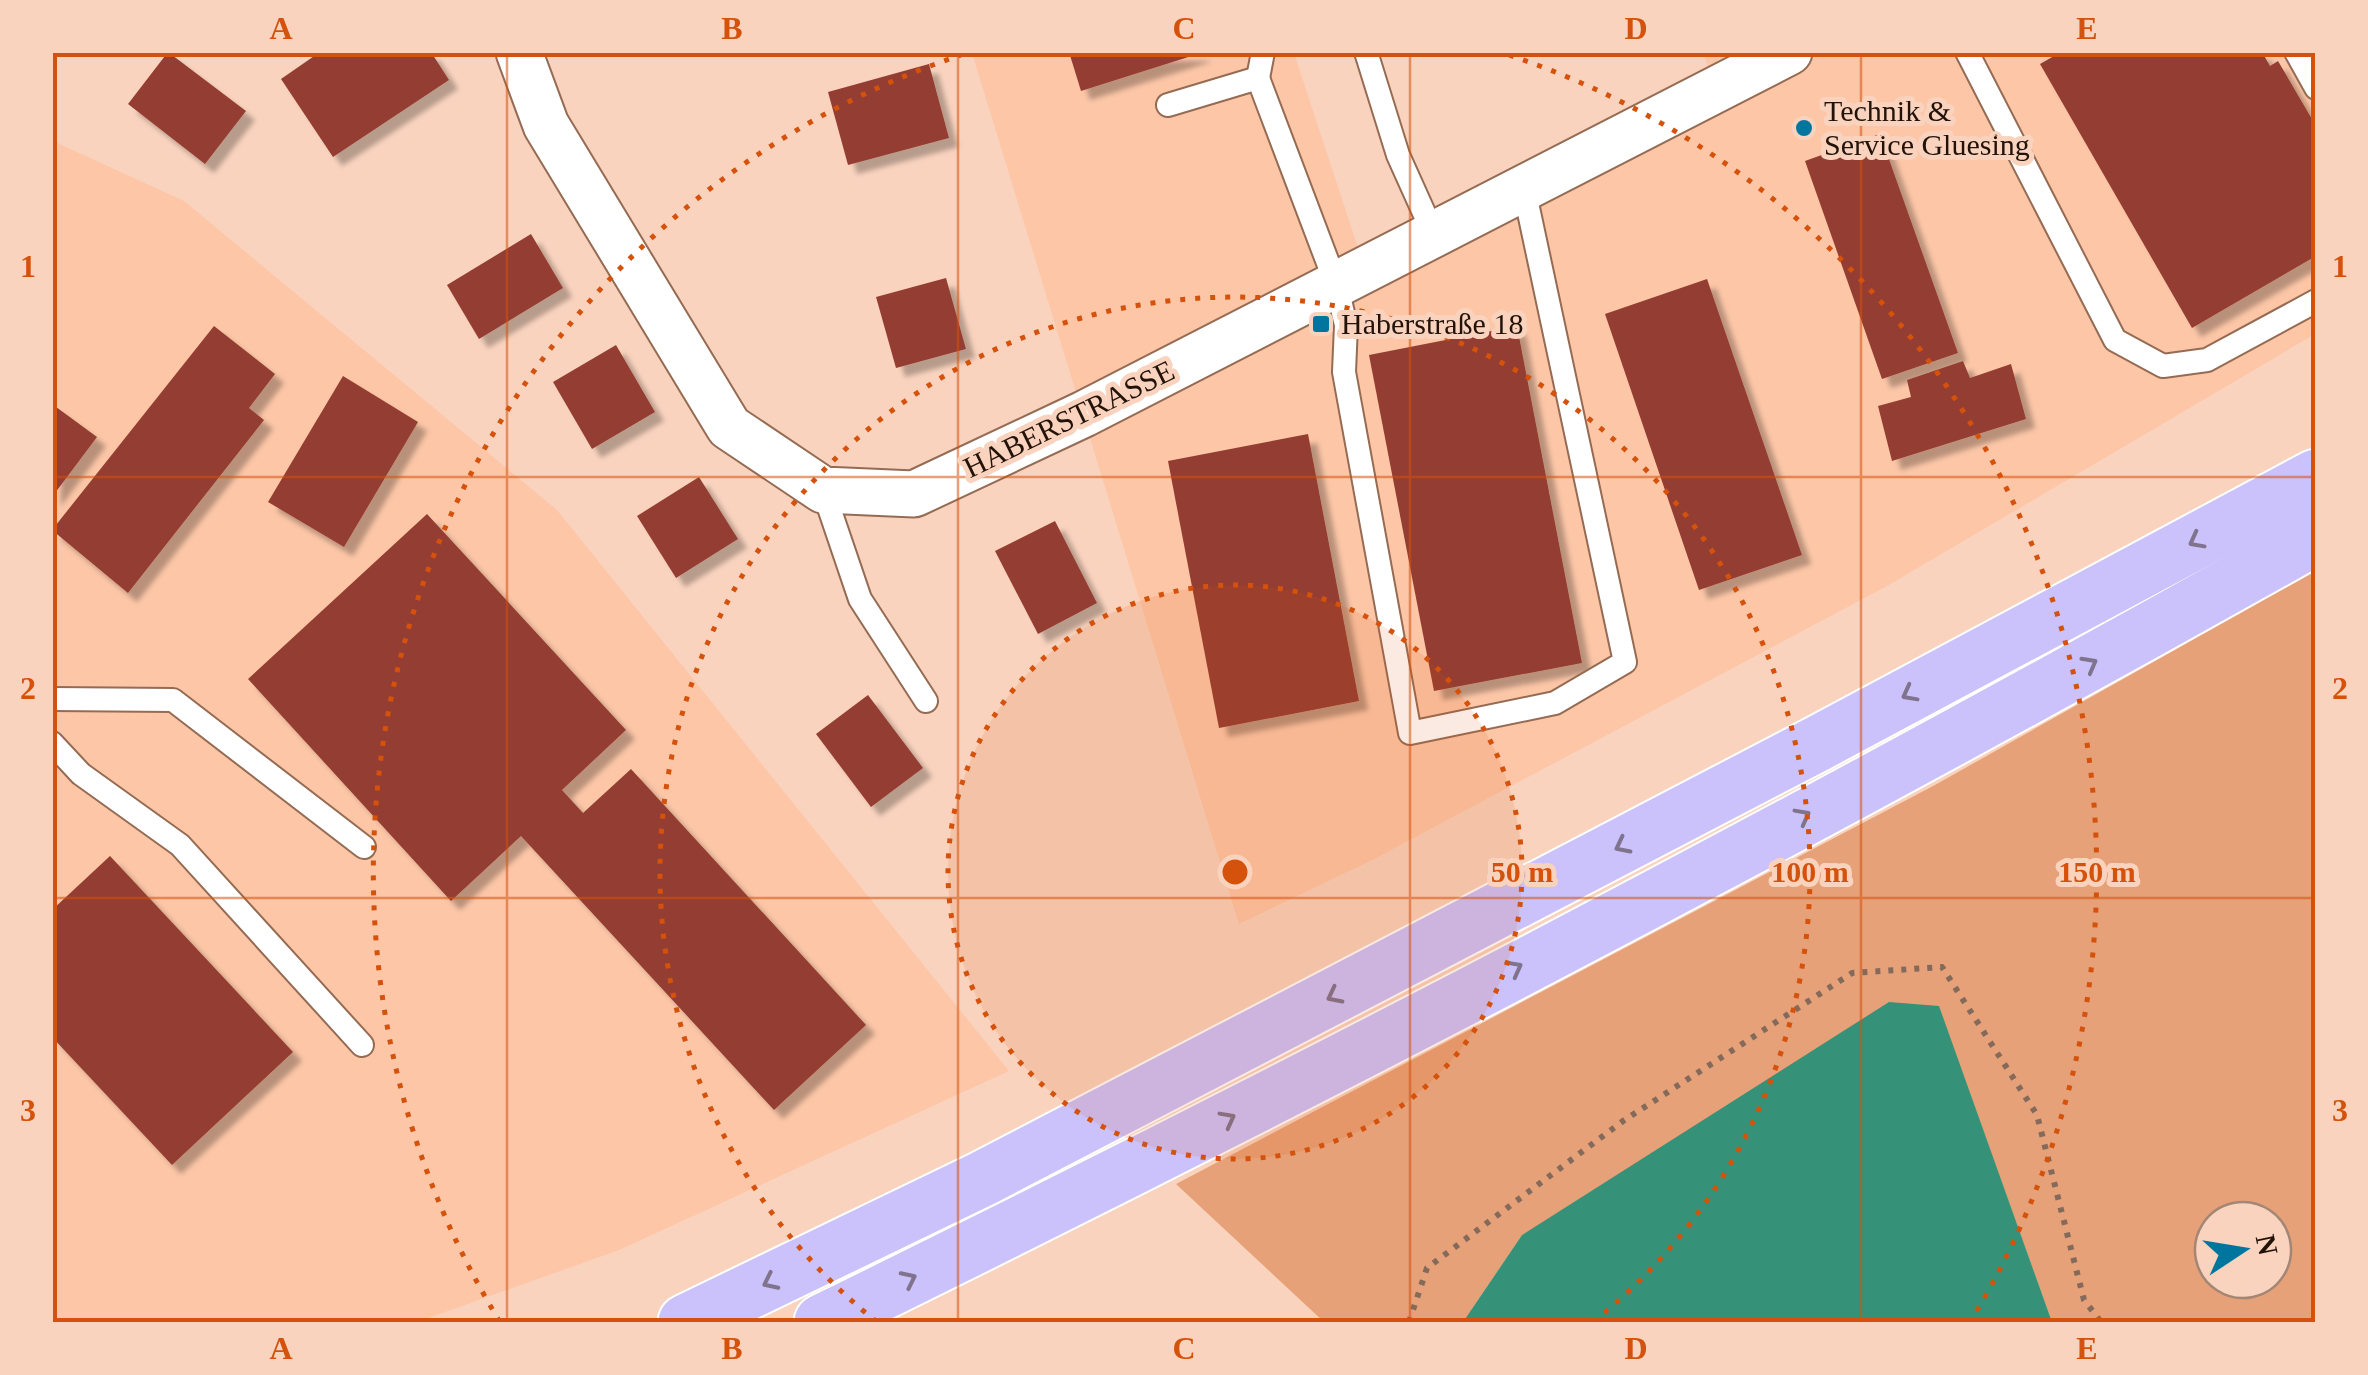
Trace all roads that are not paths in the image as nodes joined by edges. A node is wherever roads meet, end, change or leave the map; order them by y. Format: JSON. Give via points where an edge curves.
{"nodes":[{"id":1,"x":519,"y":52,"type":"edge"},
{"id":2,"x":1263,"y":52,"type":"edge"},
{"id":3,"x":1366,"y":52,"type":"edge"},
{"id":4,"x":1789,"y":52,"type":"edge"},
{"id":5,"x":1967,"y":52,"type":"edge"},
{"id":6,"x":2296,"y":52,"type":"edge"},
{"id":7,"x":1258,"y":78,"type":"junction"},
{"id":8,"x":2316,"y":88,"type":"edge"},
{"id":9,"x":1168,"y":105,"type":"dead end"},
{"id":10,"x":1524,"y":190,"type":"junction"},
{"id":11,"x":1434,"y":235,"type":"junction"},
{"id":12,"x":1336,"y":284,"type":"junction"},
{"id":13,"x":2316,"y":302,"type":"edge"},
{"id":14,"x":2316,"y":477,"type":"edge"},
{"id":15,"x":823,"y":490,"type":"junction"},
{"id":16,"x":2316,"y":537,"type":"edge"},
{"id":17,"x":52,"y":699,"type":"edge"},
{"id":18,"x":926,"y":702,"type":"dead end"},
{"id":19,"x":52,"y":743,"type":"edge"},
{"id":20,"x":364,"y":846,"type":"dead end"},
{"id":21,"x":362,"y":1045,"type":"dead end"},
{"id":22,"x":686,"y":1322,"type":"edge"},
{"id":23,"x":822,"y":1322,"type":"edge"}],
"edges":[{"from":1,"to":15,"type":"street","via":[[546,125],[730,427]]},
{"from":2,"to":7,"type":"lane"},
{"from":3,"to":11,"type":"lane","via":[[1398,155]]},
{"from":4,"to":10,"type":"street","name":"HABERSTRASSE"},
{"from":5,"to":13,"type":"lane","via":[[2115,340],[2163,366],[2207,360]]},
{"from":6,"to":8,"type":"lane"},
{"from":7,"to":9,"type":"lane"},
{"from":7,"to":12,"type":"lane"},
{"from":10,"to":11,"type":"street","name":"HABERSTRASSE"},
{"from":10,"to":12,"type":"lane","via":[[1625,662],[1556,703],[1410,734],[1344,372],[1346,325]]},
{"from":11,"to":12,"type":"street","name":"HABERSTRASSE"},
{"from":12,"to":15,"type":"street","name":"HABERSTRASSE","via":[[914,494]]},
{"from":14,"to":22,"type":"highway","one_way":true,"via":[[1002,1168]]},
{"from":15,"to":18,"type":"lane","via":[[860,599]]},
{"from":23,"to":16,"type":"highway","one_way":true,"via":[[1141,1165],[2081,669]]},
{"from":17,"to":20,"type":"lane","via":[[173,700]]},
{"from":19,"to":21,"type":"lane","via":[[81,774],[180,845]]}]}
